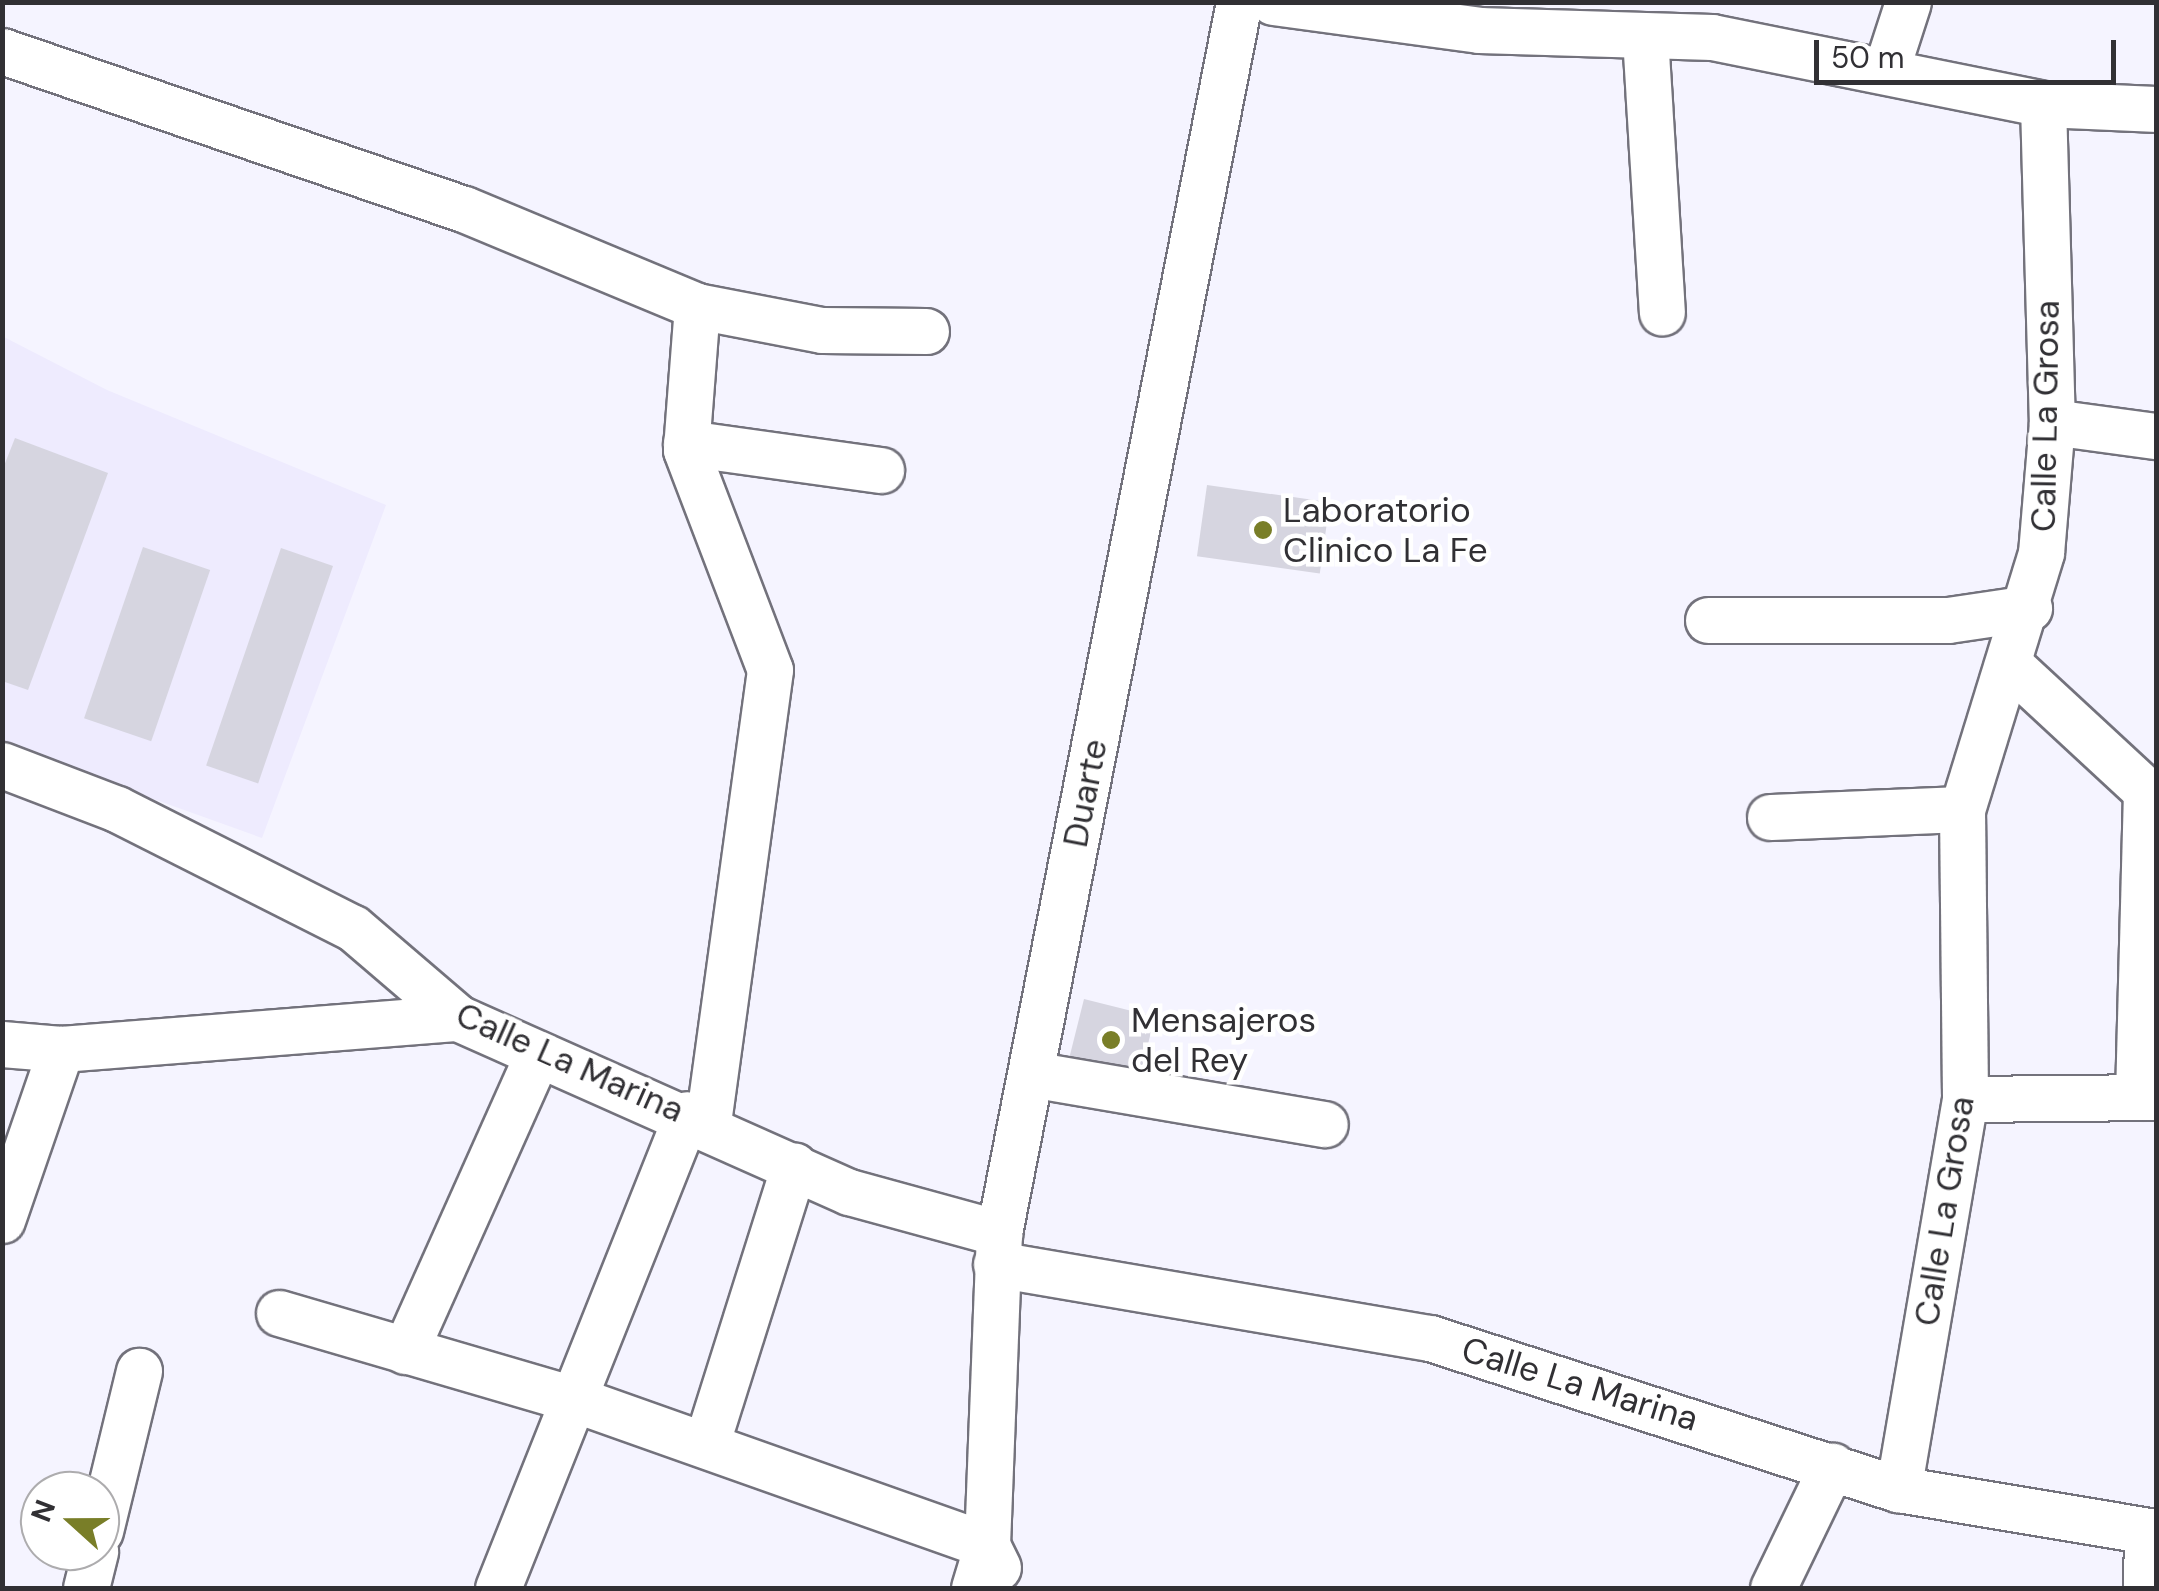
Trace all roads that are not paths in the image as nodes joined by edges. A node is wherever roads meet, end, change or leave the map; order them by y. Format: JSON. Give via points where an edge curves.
{"nodes":[{"id":1,"x":1239,"y":2,"type":"edge"},
{"id":2,"x":1273,"y":2,"type":"edge"},
{"id":3,"x":1908,"y":2,"type":"edge"},
{"id":4,"x":1635,"y":24,"type":"edge"},
{"id":5,"x":2,"y":51,"type":"edge"},
{"id":6,"x":1887,"y":67,"type":"junction"},
{"id":7,"x":2043,"y":104,"type":"junction"},
{"id":8,"x":2156,"y":110,"type":"edge"},
{"id":9,"x":697,"y":306,"type":"junction"},
{"id":10,"x":1662,"y":312,"type":"dead end"},
{"id":11,"x":926,"y":331,"type":"dead end"},
{"id":12,"x":2052,"y":422,"type":"junction"},
{"id":13,"x":2156,"y":436,"type":"edge"},
{"id":14,"x":686,"y":443,"type":"junction"},
{"id":15,"x":882,"y":470,"type":"dead end"},
{"id":16,"x":2029,"y":608,"type":"junction"},
{"id":17,"x":1708,"y":620,"type":"dead end"},
{"id":18,"x":2010,"y":666,"type":"junction"},
{"id":19,"x":2,"y":765,"type":"edge"},
{"id":20,"x":2153,"y":805,"type":"edge"},
{"id":21,"x":1962,"y":809,"type":"junction"},
{"id":22,"x":1770,"y":817,"type":"dead end"},
{"id":23,"x":458,"y":1018,"type":"junction"},
{"id":24,"x":2,"y":1044,"type":"edge"},
{"id":25,"x":61,"y":1049,"type":"junction"},
{"id":26,"x":538,"y":1054,"type":"junction"},
{"id":27,"x":1031,"y":1074,"type":"junction"},
{"id":28,"x":2147,"y":1097,"type":"edge"},
{"id":29,"x":1966,"y":1099,"type":"junction"},
{"id":30,"x":698,"y":1119,"type":"junction"},
{"id":31,"x":1325,"y":1124,"type":"dead end"},
{"id":32,"x":794,"y":1166,"type":"junction"},
{"id":33,"x":2,"y":1220,"type":"edge"},
{"id":34,"x":998,"y":1248,"type":"junction"},
{"id":35,"x":279,"y":1313,"type":"dead end"},
{"id":36,"x":405,"y":1352,"type":"junction"},
{"id":37,"x":140,"y":1371,"type":"dead end"},
{"id":38,"x":577,"y":1400,"type":"junction"},
{"id":39,"x":706,"y":1445,"type":"junction"},
{"id":40,"x":1832,"y":1466,"type":"junction"},
{"id":41,"x":115,"y":1471,"type":"edge"},
{"id":42,"x":1898,"y":1489,"type":"junction"},
{"id":43,"x":2152,"y":1532,"type":"edge"},
{"id":44,"x":987,"y":1545,"type":"junction"},
{"id":45,"x":498,"y":1588,"type":"edge"},
{"id":46,"x":974,"y":1588,"type":"edge"},
{"id":47,"x":1007,"y":1588,"type":"edge"},
{"id":48,"x":1772,"y":1588,"type":"edge"},
{"id":49,"x":2146,"y":1588,"type":"edge"}],
"edges":[{"from":1,"to":27,"type":"street","name":"Duarte"},
{"from":2,"to":4,"type":"street","via":[[1411,25]]},
{"from":3,"to":6,"type":"street"},
{"from":4,"to":6,"type":"street"},
{"from":4,"to":10,"type":"street"},
{"from":5,"to":9,"type":"street","via":[[464,209]]},
{"from":6,"to":7,"type":"street"},
{"from":7,"to":8,"type":"street"},
{"from":7,"to":12,"type":"street","name":"Calle La Grosa"},
{"from":9,"to":11,"type":"street","via":[[822,330]]},
{"from":9,"to":14,"type":"street"},
{"from":12,"to":13,"type":"street"},
{"from":12,"to":16,"type":"street","name":"Calle La Grosa"},
{"from":14,"to":15,"type":"street"},
{"from":14,"to":30,"type":"street","via":[[770,670]]},
{"from":16,"to":17,"type":"street","via":[[1948,620]]},
{"from":16,"to":18,"type":"street","name":"Calle La Grosa"},
{"from":18,"to":20,"type":"street","via":[[2138,778]]},
{"from":18,"to":21,"type":"street","name":"Calle La Grosa"},
{"from":19,"to":23,"type":"street","name":"Calle La Marina","via":[[117,809],[353,928]]},
{"from":20,"to":28,"type":"street"},
{"from":21,"to":22,"type":"street"},
{"from":21,"to":29,"type":"street","name":"Calle La Grosa"},
{"from":23,"to":25,"type":"street"},
{"from":23,"to":26,"type":"street","name":"Calle La Marina"},
{"from":24,"to":25,"type":"street"},
{"from":25,"to":33,"type":"street"},
{"from":26,"to":30,"type":"street","name":"Calle La Marina"},
{"from":26,"to":36,"type":"street"},
{"from":27,"to":31,"type":"street"},
{"from":27,"to":34,"type":"street","name":"Duarte"},
{"from":28,"to":29,"type":"street"},
{"from":29,"to":42,"type":"street","name":"Calle La Grosa"},
{"from":30,"to":32,"type":"street","name":"Calle La Marina"},
{"from":30,"to":38,"type":"street"},
{"from":32,"to":34,"type":"street","name":"Calle La Marina"},
{"from":32,"to":39,"type":"street"},
{"from":34,"to":40,"type":"street","name":"Calle La Marina","via":[[1430,1338]]},
{"from":34,"to":44,"type":"street","name":"Duarte"},
{"from":35,"to":36,"type":"street"},
{"from":36,"to":38,"type":"street"},
{"from":37,"to":41,"type":"street"},
{"from":38,"to":39,"type":"street"},
{"from":38,"to":45,"type":"street"},
{"from":39,"to":44,"type":"street"},
{"from":40,"to":42,"type":"street","name":"Calle La Marina"},
{"from":40,"to":48,"type":"street"},
{"from":42,"to":43,"type":"street","name":"Calle La Marina"},
{"from":43,"to":49,"type":"street"},
{"from":44,"to":46,"type":"street","name":"Duarte"},
{"from":44,"to":47,"type":"street"}]}
